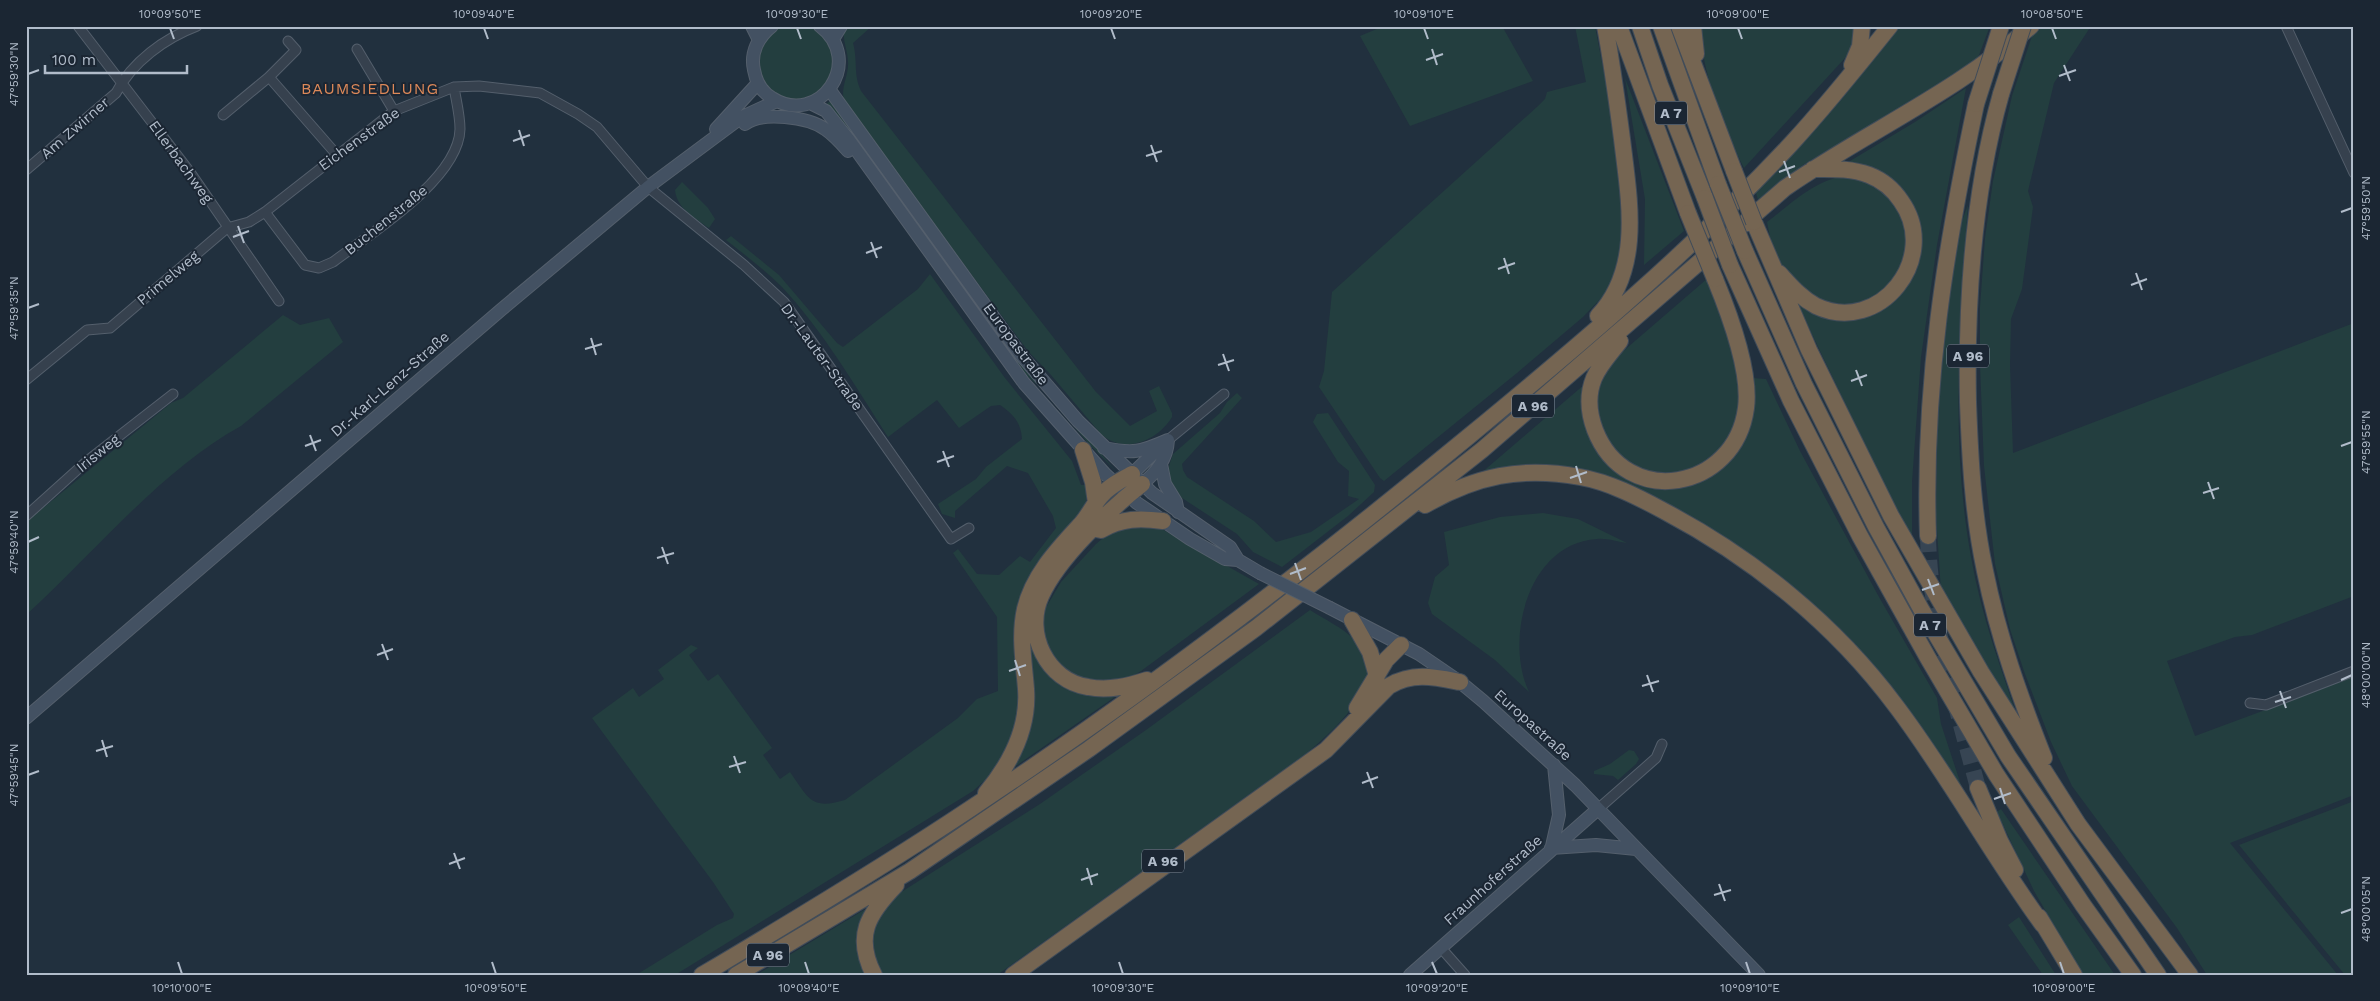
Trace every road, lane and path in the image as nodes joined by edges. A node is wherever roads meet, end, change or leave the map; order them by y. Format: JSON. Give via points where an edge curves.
{"nodes":[{"id":1,"x":78,"y":26,"type":"edge"},
{"id":2,"x":197,"y":26,"type":"edge"},
{"id":3,"x":752,"y":26,"type":"edge"},
{"id":4,"x":772,"y":26,"type":"edge"},
{"id":5,"x":821,"y":26,"type":"edge"},
{"id":6,"x":841,"y":26,"type":"edge"},
{"id":7,"x":1604,"y":26,"type":"edge"},
{"id":8,"x":1619,"y":26,"type":"edge"},
{"id":9,"x":1640,"y":26,"type":"edge"},
{"id":10,"x":1661,"y":26,"type":"edge"},
{"id":11,"x":1679,"y":26,"type":"edge"},
{"id":12,"x":1693,"y":26,"type":"edge"},
{"id":13,"x":1862,"y":26,"type":"edge"},
{"id":14,"x":1890,"y":26,"type":"edge"},
{"id":15,"x":2001,"y":26,"type":"edge"},
{"id":16,"x":2023,"y":26,"type":"edge"},
{"id":17,"x":2031,"y":26,"type":"edge"},
{"id":18,"x":2286,"y":26,"type":"edge"},
{"id":19,"x":833,"y":39,"type":"junction"},
{"id":20,"x":759,"y":40,"type":"junction"},
{"id":21,"x":288,"y":41,"type":"dead end"},
{"id":22,"x":357,"y":49,"type":"dead end"},
{"id":23,"x":269,"y":77,"type":"junction"},
{"id":24,"x":121,"y":83,"type":"junction"},
{"id":25,"x":758,"y":83,"type":"junction"},
{"id":26,"x":454,"y":87,"type":"junction"},
{"id":27,"x":1840,"y":88,"type":"junction"},
{"id":28,"x":830,"y":90,"type":"junction"},
{"id":29,"x":777,"y":101,"type":"junction"},
{"id":30,"x":810,"y":103,"type":"junction"},
{"id":31,"x":1708,"y":106,"type":"junction"},
{"id":32,"x":394,"y":111,"type":"junction"},
{"id":33,"x":223,"y":115,"type":"dead end"},
{"id":34,"x":711,"y":138,"type":"junction"},
{"id":35,"x":336,"y":155,"type":"junction"},
{"id":36,"x":1812,"y":169,"type":"junction"},
{"id":37,"x":26,"y":170,"type":"edge"},
{"id":38,"x":870,"y":170,"type":"junction"},
{"id":39,"x":2354,"y":174,"type":"edge"},
{"id":40,"x":648,"y":187,"type":"junction"},
{"id":41,"x":265,"y":212,"type":"junction"},
{"id":42,"x":227,"y":228,"type":"junction"},
{"id":43,"x":1770,"y":263,"type":"junction"},
{"id":44,"x":279,"y":301,"type":"dead end"},
{"id":45,"x":1640,"y":314,"type":"junction"},
{"id":46,"x":1555,"y":364,"type":"junction"},
{"id":47,"x":26,"y":380,"type":"edge"},
{"id":48,"x":173,"y":394,"type":"dead end"},
{"id":49,"x":1224,"y":394,"type":"dead end"},
{"id":50,"x":1168,"y":440,"type":"junction"},
{"id":51,"x":1104,"y":448,"type":"junction"},
{"id":52,"x":1083,"y":450,"type":"junction"},
{"id":53,"x":1161,"y":464,"type":"junction"},
{"id":54,"x":1137,"y":479,"type":"junction"},
{"id":55,"x":1116,"y":484,"type":"junction"},
{"id":56,"x":1128,"y":495,"type":"junction"},
{"id":57,"x":1427,"y":500,"type":"junction"},
{"id":58,"x":1096,"y":503,"type":"junction"},
{"id":59,"x":1178,"y":512,"type":"junction"},
{"id":60,"x":26,"y":516,"type":"edge"},
{"id":61,"x":1163,"y":521,"type":"junction"},
{"id":62,"x":969,"y":528,"type":"dead end"},
{"id":63,"x":1094,"y":528,"type":"junction"},
{"id":64,"x":1928,"y":536,"type":"tunnel mouth"},
{"id":65,"x":1238,"y":560,"type":"junction"},
{"id":66,"x":1352,"y":620,"type":"junction"},
{"id":67,"x":1401,"y":644,"type":"junction"},
{"id":68,"x":2354,"y":671,"type":"edge"},
{"id":69,"x":1164,"y":674,"type":"junction"},
{"id":70,"x":1376,"y":676,"type":"junction"},
{"id":71,"x":1460,"y":682,"type":"junction"},
{"id":72,"x":1380,"y":693,"type":"junction"},
{"id":73,"x":2250,"y":703,"type":"dead end"},
{"id":74,"x":26,"y":718,"type":"edge"},
{"id":75,"x":1662,"y":744,"type":"dead end"},
{"id":76,"x":1554,"y":765,"type":"junction"},
{"id":77,"x":1978,"y":788,"type":"tunnel mouth"},
{"id":78,"x":2060,"y":797,"type":"junction"},
{"id":79,"x":975,"y":806,"type":"junction"},
{"id":80,"x":1598,"y":809,"type":"junction"},
{"id":81,"x":1551,"y":848,"type":"junction"},
{"id":82,"x":1636,"y":849,"type":"junction"},
{"id":83,"x":910,"y":871,"type":"junction"},
{"id":84,"x":2043,"y":925,"type":"junction"},
{"id":85,"x":1441,"y":948,"type":"junction"},
{"id":86,"x":702,"y":975,"type":"edge"},
{"id":87,"x":736,"y":975,"type":"edge"},
{"id":88,"x":874,"y":975,"type":"edge"},
{"id":89,"x":1003,"y":975,"type":"edge"},
{"id":90,"x":1013,"y":975,"type":"edge"},
{"id":91,"x":1410,"y":975,"type":"edge"},
{"id":92,"x":1465,"y":975,"type":"edge"},
{"id":93,"x":1759,"y":975,"type":"edge"},
{"id":94,"x":2074,"y":975,"type":"edge"},
{"id":95,"x":2133,"y":975,"type":"edge"},
{"id":96,"x":2158,"y":975,"type":"edge"},
{"id":97,"x":2190,"y":975,"type":"edge"}],
"edges":[{"from":1,"to":24,"type":"street","name":"Ellerbachweg"},
{"from":2,"to":24,"type":"street","name":"Am Zwirner","via":[[167,41],[139,63]]},
{"from":3,"to":20,"type":"main road"},
{"from":4,"to":20,"type":"main road"},
{"from":5,"to":19,"type":"main road"},
{"from":6,"to":19,"type":"main road"},
{"from":7,"to":46,"type":"highway","via":[[1627,184],[1630,239],[1617,290],[1608,305]]},
{"from":8,"to":45,"type":"highway","number":"A 96","bridge":true,"via":[[1739,347],[1746,406],[1742,427],[1731,449],[1707,472],[1687,479],[1657,481],[1624,469],[1606,452],[1592,422],[1590,397],[1594,379]]},
{"from":9,"to":95,"type":"highway","number":"A 7","bridge":true,"via":[[1730,265],[1796,409],[1860,536],[1996,774]]},
{"from":10,"to":96,"type":"highway","number":"A 7","bridge":true,"via":[[1745,251],[1804,384],[1876,527],[1920,609],[2008,756]]},
{"from":11,"to":31,"type":"highway","number":"A 7"},
{"from":12,"to":31,"type":"highway","via":[[1697,62]]},
{"from":13,"to":27,"type":"highway","number":"A 96","via":[[1860,46]]},
{"from":14,"to":27,"type":"highway","number":"A 96"},
{"from":15,"to":64,"type":"highway","bridge":true,"via":[[1976,104],[1942,283],[1930,397],[1926,472]]},
{"from":16,"to":78,"type":"highway","number":"A 96","bridge":true,"via":[[2001,94],[1976,224],[1968,364],[1972,477],[1979,538],[1996,618],[2016,688]]},
{"from":17,"to":36,"type":"highway","number":"A 96","via":[[2008,47],[1960,81]]},
{"from":18,"to":39,"type":"street"},
{"from":19,"to":28,"type":"main road","via":[[839,65]]},
{"from":20,"to":25,"type":"main road","via":[[753,57]]},
{"from":21,"to":23,"type":"street","via":[[296,50]]},
{"from":22,"to":32,"type":"street"},
{"from":23,"to":33,"type":"street"},
{"from":23,"to":35,"type":"street"},
{"from":24,"to":37,"type":"street","name":"Am Zwirner","via":[[116,93]]},
{"from":24,"to":42,"type":"street","name":"Ellerbachweg","via":[[190,172]]},
{"from":25,"to":29,"type":"main road"},
{"from":25,"to":34,"type":"main road","name":"Dr.-Karl-Lenz-Straße"},
{"from":26,"to":32,"type":"street","name":"Eichenstraße"},
{"from":26,"to":40,"type":"street","name":"Eichenstraße","via":[[479,86],[540,93],[597,127]]},
{"from":26,"to":41,"type":"street","name":"Buchenstraße","via":[[460,130],[450,161],[426,190],[333,262],[319,268],[305,266]]},
{"from":27,"to":46,"type":"highway","number":"A 96","via":[[1791,144],[1684,250]]},
{"from":28,"to":30,"type":"main road"},
{"from":28,"to":51,"type":"main road","name":"Europastraße","via":[[1021,355]]},
{"from":29,"to":30,"type":"main road","via":[[793,105]]},
{"from":29,"to":34,"type":"main road","name":"Dr.-Karl-Lenz-Straße","via":[[754,110]]},
{"from":30,"to":38,"type":"main road","name":"Europastraße","via":[[826,111]]},
{"from":31,"to":43,"type":"highway","bridge":true},
{"from":32,"to":35,"type":"street","name":"Eichenstraße"},
{"from":34,"to":38,"type":"main road","via":[[730,136],[759,118],[802,120],[824,128]]},
{"from":34,"to":40,"type":"main road","name":"Dr.-Karl-Lenz-Straße"},
{"from":35,"to":41,"type":"street","name":"Eichenstraße"},
{"from":36,"to":43,"type":"highway","via":[[1862,172],[1892,190],[1914,228],[1914,249],[1908,270],[1897,287],[1882,300],[1859,310],[1840,311],[1824,309],[1808,301]]},
{"from":36,"to":45,"type":"highway","number":"A 96","via":[[1762,205]]},
{"from":38,"to":52,"type":"main road","name":"Europastraße","via":[[1024,383]]},
{"from":40,"to":62,"type":"street","name":"Dr.-Lauter-Straße","via":[[784,302],[951,539]]},
{"from":40,"to":74,"type":"main road","name":"Dr.-Karl-Lenz-Straße"},
{"from":41,"to":42,"type":"street","name":"Eichenstraße","via":[[249,222]]},
{"from":42,"to":44,"type":"street","name":"Ellerbachweg"},
{"from":42,"to":47,"type":"street","name":"Primelweg","via":[[110,328],[87,330]]},
{"from":43,"to":78,"type":"highway","via":[[1891,516],[1981,672]]},
{"from":45,"to":57,"type":"highway","number":"A 96"},
{"from":46,"to":69,"type":"highway","number":"A 96","via":[[1374,515]]},
{"from":48,"to":60,"type":"street","name":"Irisweg","via":[[87,461]]},
{"from":49,"to":50,"type":"street"},
{"from":50,"to":51,"type":"main road","via":[[1144,451]]},
{"from":50,"to":53,"type":"main road","via":[[1167,454]]},
{"from":50,"to":54,"type":"main road"},
{"from":51,"to":54,"type":"main road","name":"Europastraße"},
{"from":52,"to":55,"type":"main road","name":"Europastraße"},
{"from":52,"to":58,"type":"highway"},
{"from":53,"to":54,"type":"main road"},
{"from":53,"to":59,"type":"main road","via":[[1165,484]]},
{"from":54,"to":55,"type":"highway"},
{"from":54,"to":56,"type":"highway"},
{"from":54,"to":59,"type":"main road","name":"Europastraße"},
{"from":55,"to":56,"type":"main road","name":"Europastraße"},
{"from":55,"to":58,"type":"highway","number":"A 96","via":[[1108,488]]},
{"from":56,"to":61,"type":"main road","name":"Europastraße"},
{"from":56,"to":63,"type":"highway"},
{"from":57,"to":83,"type":"highway","number":"A 96","via":[[1386,527],[1182,682]]},
{"from":57,"to":84,"type":"highway","via":[[1494,476],[1538,473],[1580,477],[1616,488],[1650,504],[1735,552],[1784,589],[1841,642],[1896,705]]},
{"from":58,"to":79,"type":"highway","number":"A 96","via":[[1055,552],[1031,591],[1022,632],[1026,706],[1022,730],[1010,761]]},
{"from":59,"to":65,"type":"main road","name":"Europastraße","via":[[1230,547]]},
{"from":61,"to":63,"type":"highway","via":[[1130,519],[1101,530]]},
{"from":61,"to":65,"type":"main road","name":"Europastraße","via":[[1225,558]]},
{"from":63,"to":69,"type":"highway","via":[[1041,595],[1035,620],[1042,653],[1058,673],[1087,687],[1121,687]]},
{"from":65,"to":66,"type":"main road","name":"Europastraße","bridge":true},
{"from":66,"to":67,"type":"main road","name":"Europastraße"},
{"from":66,"to":70,"type":"highway","via":[[1370,652]]},
{"from":67,"to":70,"type":"highway","number":"A 96"},
{"from":67,"to":71,"type":"main road","name":"Europastraße"},
{"from":67,"to":72,"type":"highway","via":[[1395,665]]},
{"from":68,"to":73,"type":"street","via":[[2266,705]]},
{"from":69,"to":79,"type":"highway","number":"A 96"},
{"from":70,"to":89,"type":"highway","number":"A 96","via":[[1357,708],[1322,746]]},
{"from":71,"to":72,"type":"highway","via":[[1415,676],[1401,679]]},
{"from":71,"to":76,"type":"main road","name":"Europastraße"},
{"from":72,"to":90,"type":"highway","via":[[1326,750]]},
{"from":75,"to":80,"type":"street","via":[[1656,758]]},
{"from":76,"to":80,"type":"main road","name":"Europastraße"},
{"from":76,"to":81,"type":"main road","via":[[1560,815]]},
{"from":77,"to":84,"type":"highway"},
{"from":78,"to":97,"type":"highway"},
{"from":79,"to":86,"type":"highway","number":"A 96"},
{"from":80,"to":81,"type":"main road","name":"Fraunhoferstraße"},
{"from":80,"to":82,"type":"main road","name":"Europastraße"},
{"from":81,"to":82,"type":"main road","via":[[1596,845]]},
{"from":81,"to":85,"type":"main road","name":"Fraunhoferstraße"},
{"from":82,"to":93,"type":"main road","name":"Europastraße"},
{"from":83,"to":87,"type":"highway","number":"A 96"},
{"from":83,"to":88,"type":"highway","number":"A 96","via":[[867,922],[866,958]]},
{"from":84,"to":94,"type":"highway"},
{"from":85,"to":91,"type":"main road","name":"Fraunhoferstraße"},
{"from":85,"to":92,"type":"street"}]}
